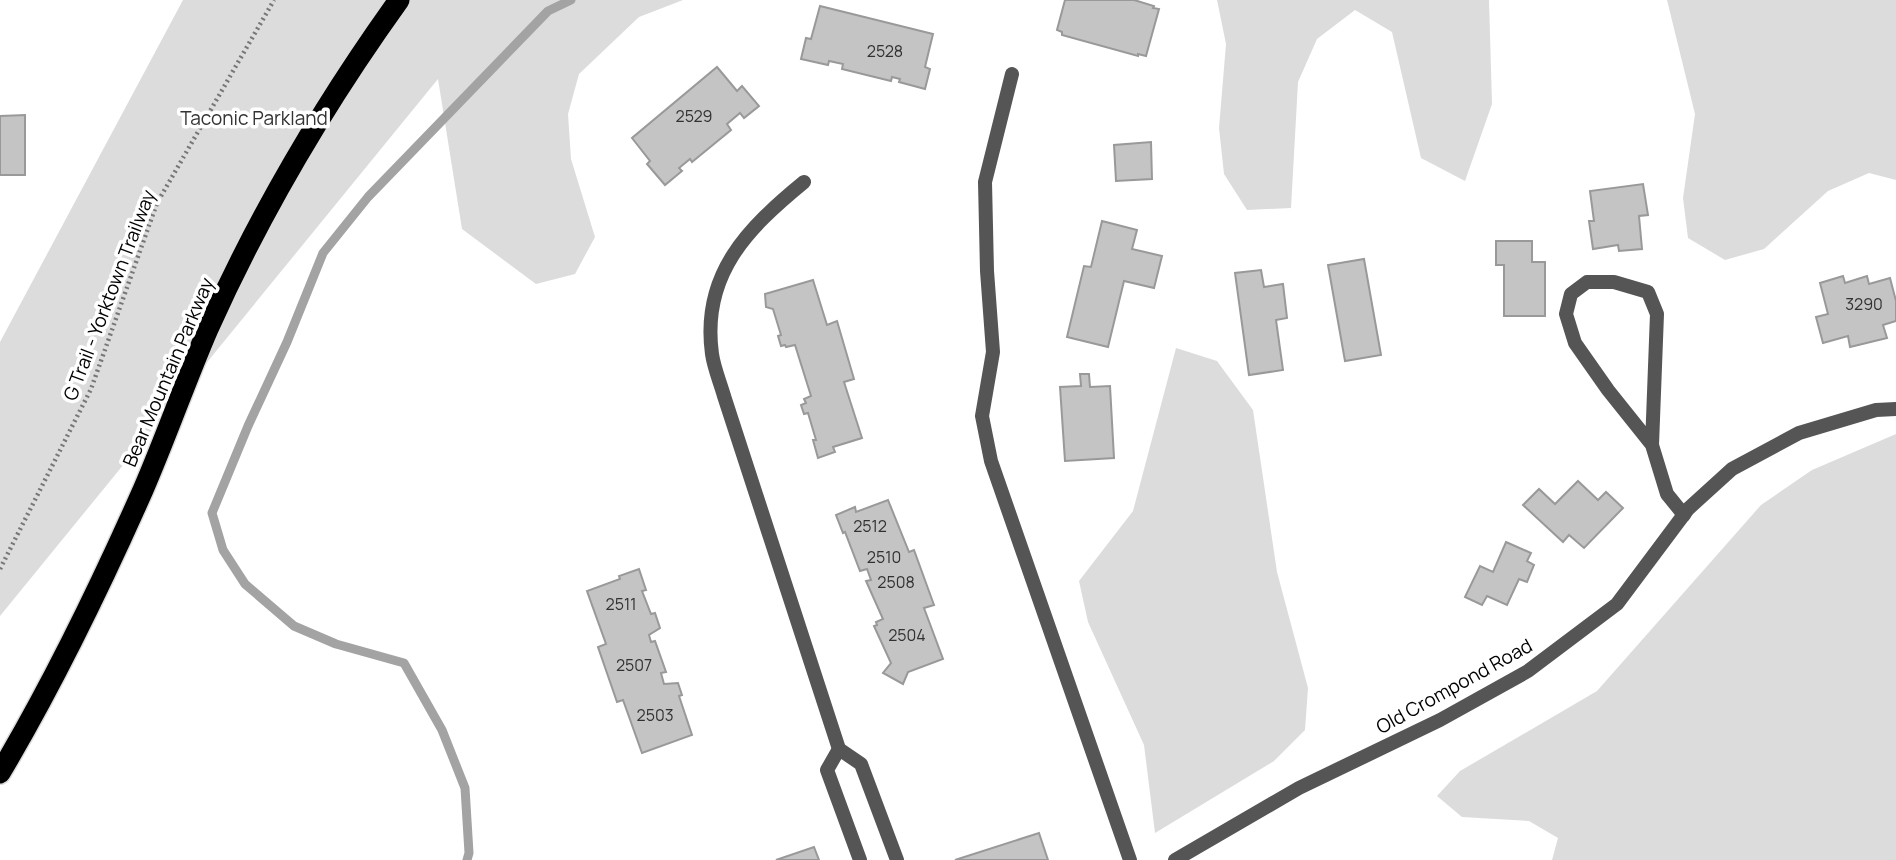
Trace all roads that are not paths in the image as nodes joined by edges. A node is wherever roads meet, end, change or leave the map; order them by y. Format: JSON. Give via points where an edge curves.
{"nodes":[{"id":1,"x":399,"y":0,"type":"edge"},
{"id":2,"x":1012,"y":74,"type":"dead end"},
{"id":3,"x":804,"y":181,"type":"dead end"},
{"id":4,"x":1896,"y":409,"type":"edge"},
{"id":5,"x":1653,"y":445,"type":"junction"},
{"id":6,"x":1684,"y":515,"type":"junction"},
{"id":7,"x":839,"y":748,"type":"junction"},
{"id":8,"x":0,"y":773,"type":"edge"},
{"id":9,"x":860,"y":860,"type":"edge"},
{"id":10,"x":897,"y":860,"type":"edge"},
{"id":11,"x":1130,"y":860,"type":"edge"},
{"id":12,"x":1175,"y":860,"type":"edge"}],
"edges":[{"from":1,"to":8,"type":"highway","name":"Bear Mountain Parkway","via":[[305,143],[254,234],[105,573]]},
{"from":2,"to":11,"type":"street","via":[[985,182],[993,352],[982,416],[991,461]]},
{"from":3,"to":7,"type":"street","via":[[764,215],[736,248],[719,282],[711,319],[712,355]]},
{"from":4,"to":6,"type":"street","name":"Old Crompond Road","via":[[1877,410],[1799,433],[1732,469]]},
{"from":5,"to":5,"type":"street","via":[[1575,343],[1566,314],[1571,293],[1587,282],[1614,282],[1648,292],[1657,314]]},
{"from":5,"to":6,"type":"street","via":[[1667,495]]},
{"from":6,"to":12,"type":"street","name":"Old Crompond Road","via":[[1617,604],[1528,671],[1440,720],[1299,788]]},
{"from":7,"to":9,"type":"street","via":[[827,769]]},
{"from":7,"to":10,"type":"street","via":[[861,764]]}]}
